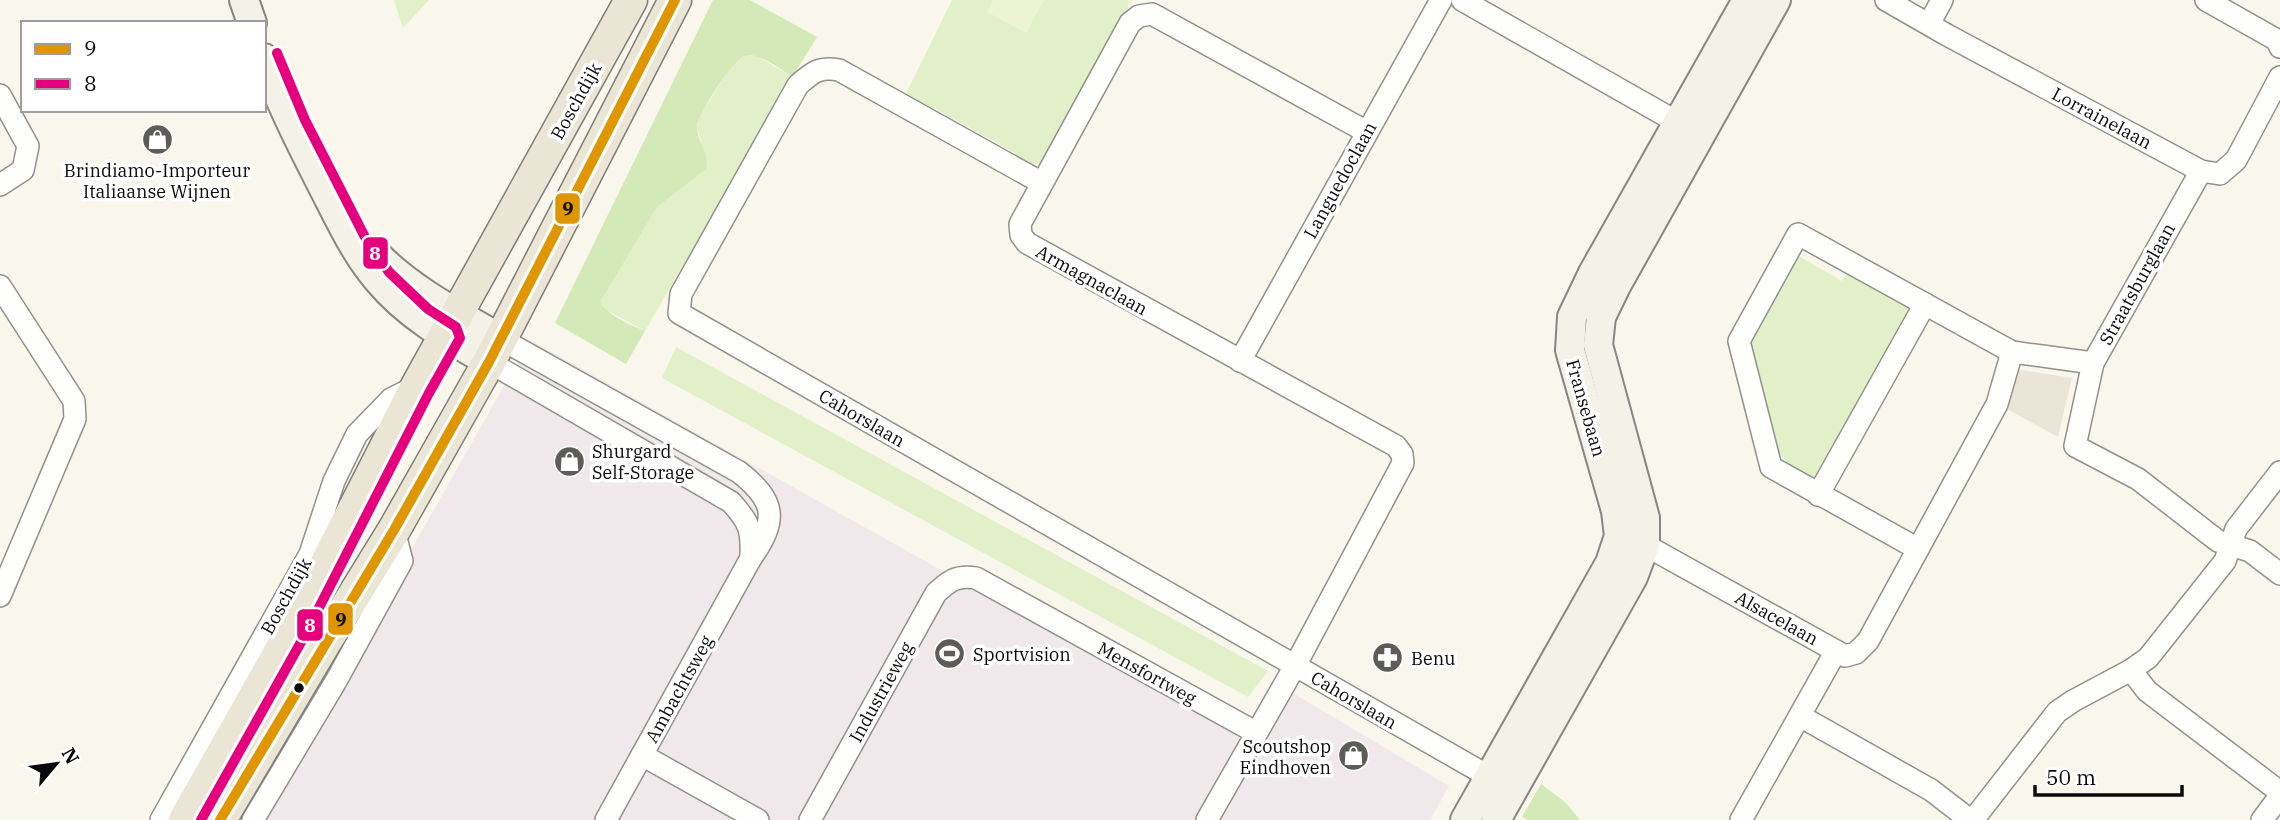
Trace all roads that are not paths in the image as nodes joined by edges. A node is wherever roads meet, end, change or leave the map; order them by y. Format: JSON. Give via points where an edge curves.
{"nodes":[{"id":1,"x":244,"y":0,"type":"edge"},
{"id":2,"x":631,"y":0,"type":"edge"},
{"id":3,"x":675,"y":0,"type":"edge"},
{"id":4,"x":1441,"y":0,"type":"edge"},
{"id":5,"x":1462,"y":0,"type":"edge"},
{"id":6,"x":1747,"y":0,"type":"edge"},
{"id":7,"x":1776,"y":0,"type":"edge"},
{"id":8,"x":1886,"y":0,"type":"edge"},
{"id":9,"x":1942,"y":0,"type":"edge"},
{"id":10,"x":2206,"y":0,"type":"edge"},
{"id":11,"x":251,"y":21,"type":"edge"},
{"id":12,"x":1929,"y":24,"type":"junction"},
{"id":13,"x":2280,"y":47,"type":"edge"},
{"id":14,"x":266,"y":63,"type":"edge"},
{"id":15,"x":2280,"y":76,"type":"edge"},
{"id":16,"x":0,"y":95,"type":"edge"},
{"id":17,"x":1689,"y":128,"type":"junction"},
{"id":18,"x":1367,"y":132,"type":"junction"},
{"id":19,"x":2201,"y":171,"type":"junction"},
{"id":20,"x":1042,"y":183,"type":"junction"},
{"id":21,"x":0,"y":185,"type":"edge"},
{"id":22,"x":0,"y":286,"type":"edge"},
{"id":23,"x":1925,"y":304,"type":"junction"},
{"id":24,"x":452,"y":325,"type":"junction"},
{"id":25,"x":495,"y":351,"type":"junction"},
{"id":26,"x":2012,"y":352,"type":"junction"},
{"id":27,"x":1240,"y":360,"type":"junction"},
{"id":28,"x":2094,"y":363,"type":"junction"},
{"id":29,"x":417,"y":386,"type":"junction"},
{"id":30,"x":692,"y":447,"type":"junction"},
{"id":31,"x":680,"y":472,"type":"junction"},
{"id":32,"x":2280,"y":472,"type":"edge"},
{"id":33,"x":1818,"y":495,"type":"junction"},
{"id":34,"x":394,"y":530,"type":"junction"},
{"id":35,"x":1632,"y":540,"type":"junction"},
{"id":36,"x":2232,"y":546,"type":"junction"},
{"id":37,"x":1918,"y":550,"type":"junction"},
{"id":38,"x":751,"y":558,"type":"junction"},
{"id":39,"x":2280,"y":574,"type":"edge"},
{"id":40,"x":963,"y":576,"type":"joint"},
{"id":41,"x":0,"y":596,"type":"edge"},
{"id":42,"x":1836,"y":650,"type":"junction"},
{"id":43,"x":1295,"y":666,"type":"junction"},
{"id":44,"x":2131,"y":670,"type":"junction"},
{"id":45,"x":1800,"y":716,"type":"junction"},
{"id":46,"x":1255,"y":732,"type":"junction"},
{"id":47,"x":642,"y":755,"type":"junction"},
{"id":48,"x":1501,"y":784,"type":"junction"},
{"id":49,"x":2280,"y":794,"type":"edge"},
{"id":50,"x":161,"y":820,"type":"edge"},
{"id":51,"x":185,"y":820,"type":"edge"},
{"id":52,"x":220,"y":820,"type":"edge"},
{"id":53,"x":253,"y":820,"type":"edge"},
{"id":54,"x":606,"y":820,"type":"edge"},
{"id":55,"x":758,"y":820,"type":"edge"},
{"id":56,"x":810,"y":820,"type":"edge"},
{"id":57,"x":1207,"y":820,"type":"edge"},
{"id":58,"x":1465,"y":820,"type":"edge"},
{"id":59,"x":1496,"y":820,"type":"edge"},
{"id":60,"x":1741,"y":820,"type":"edge"},
{"id":61,"x":1972,"y":820,"type":"edge"},
{"id":62,"x":2262,"y":820,"type":"edge"}],
"edges":[{"from":1,"to":11,"type":"street"},
{"from":2,"to":24,"type":"main road","name":"Boschdijk"},
{"from":3,"to":25,"type":"main road"},
{"from":4,"to":18,"type":"street","name":"Languedoclaan"},
{"from":5,"to":17,"type":"street"},
{"from":6,"to":17,"type":"street","name":"Fransebaan"},
{"from":7,"to":17,"type":"street","name":"Fransebaan"},
{"from":8,"to":12,"type":"street","name":"Lorrainelaan"},
{"from":9,"to":12,"type":"street"},
{"from":10,"to":13,"type":"street","via":[[2277,40]]},
{"from":12,"to":19,"type":"street","name":"Lorrainelaan"},
{"from":14,"to":24,"type":"street","via":[[336,212],[378,281],[419,320]]},
{"from":15,"to":19,"type":"street","via":[[2236,160],[2220,174]]},
{"from":16,"to":21,"type":"street","via":[[27,146],[23,170]]},
{"from":17,"to":35,"type":"street","name":"Fransebaan","via":[[1601,317],[1598,345],[1645,518]]},
{"from":18,"to":20,"type":"street","name":"Armagnaclaan","via":[[1152,14],[1139,16],[1130,23]]},
{"from":18,"to":27,"type":"street","name":"Languedoclaan"},
{"from":19,"to":28,"type":"street","name":"Straatsburglaan"},
{"from":20,"to":27,"type":"street","name":"Armagnaclaan","via":[[1020,223],[1027,243]]},
{"from":20,"to":43,"type":"street","name":"Cahorslaan","via":[[839,70],[826,68],[799,85],[681,294],[679,313]]},
{"from":22,"to":41,"type":"street","via":[[74,401],[75,419]]},
{"from":23,"to":26,"type":"street","name":"Straatsburglaan"},
{"from":23,"to":33,"type":"street"},
{"from":23,"to":33,"type":"street","name":"Straatsburglaan","via":[[1802,227],[1739,341],[1771,467]]},
{"from":24,"to":25,"type":"street"},
{"from":24,"to":29,"type":"main road","name":"Boschdijk"},
{"from":25,"to":30,"type":"street","name":"Ambachtsweg"},
{"from":25,"to":31,"type":"street"},
{"from":25,"to":34,"type":"main road"},
{"from":26,"to":28,"type":"street","name":"Straatsburglaan"},
{"from":26,"to":37,"type":"street","via":[[1997,404]]},
{"from":27,"to":43,"type":"street","name":"Armagnaclaan","via":[[1396,446],[1402,454],[1403,463]]},
{"from":28,"to":36,"type":"street","via":[[2075,446],[2138,479],[2217,541]]},
{"from":29,"to":50,"type":"street","name":"Boschdijk","via":[[391,399],[357,434],[334,481],[310,554]]},
{"from":29,"to":51,"type":"main road","name":"Boschdijk","via":[[293,629]]},
{"from":30,"to":31,"type":"street"},
{"from":30,"to":38,"type":"street","name":"Ambachtsweg","via":[[757,486],[770,521],[766,538]]},
{"from":31,"to":38,"type":"street","via":[[731,502],[746,517],[752,532]]},
{"from":32,"to":36,"type":"street","via":[[2236,529]]},
{"from":33,"to":37,"type":"street","name":"Straatsburglaan"},
{"from":34,"to":52,"type":"main road"},
{"from":34,"to":53,"type":"street","via":[[402,561]]},
{"from":35,"to":42,"type":"street","name":"Alsacelaan"},
{"from":35,"to":48,"type":"street","name":"Fransebaan","via":[[1633,577]]},
{"from":36,"to":39,"type":"street","via":[[2250,551]]},
{"from":36,"to":44,"type":"street","via":[[2148,658]]},
{"from":37,"to":42,"type":"street","via":[[1868,641],[1856,653],[1845,656]]},
{"from":38,"to":47,"type":"street","name":"Ambachtsweg"},
{"from":40,"to":46,"type":"street","name":"Mensfortweg","via":[[976,578]]},
{"from":40,"to":56,"type":"street","name":"Industrieweg","via":[[936,593]]},
{"from":42,"to":45,"type":"street","name":"Alsacelaan"},
{"from":43,"to":46,"type":"street"},
{"from":43,"to":48,"type":"street","name":"Cahorslaan"},
{"from":44,"to":49,"type":"street","via":[[2147,691]]},
{"from":44,"to":61,"type":"street","via":[[2057,712]]},
{"from":45,"to":60,"type":"street","name":"Alsacelaan"},
{"from":45,"to":61,"type":"street","via":[[1931,790]]},
{"from":46,"to":57,"type":"street"},
{"from":47,"to":54,"type":"street","name":"Ambachtsweg"},
{"from":47,"to":55,"type":"street"},
{"from":48,"to":58,"type":"street","name":"Fransebaan"},
{"from":48,"to":59,"type":"street","name":"Fransebaan"},
{"from":49,"to":62,"type":"street"}]}
